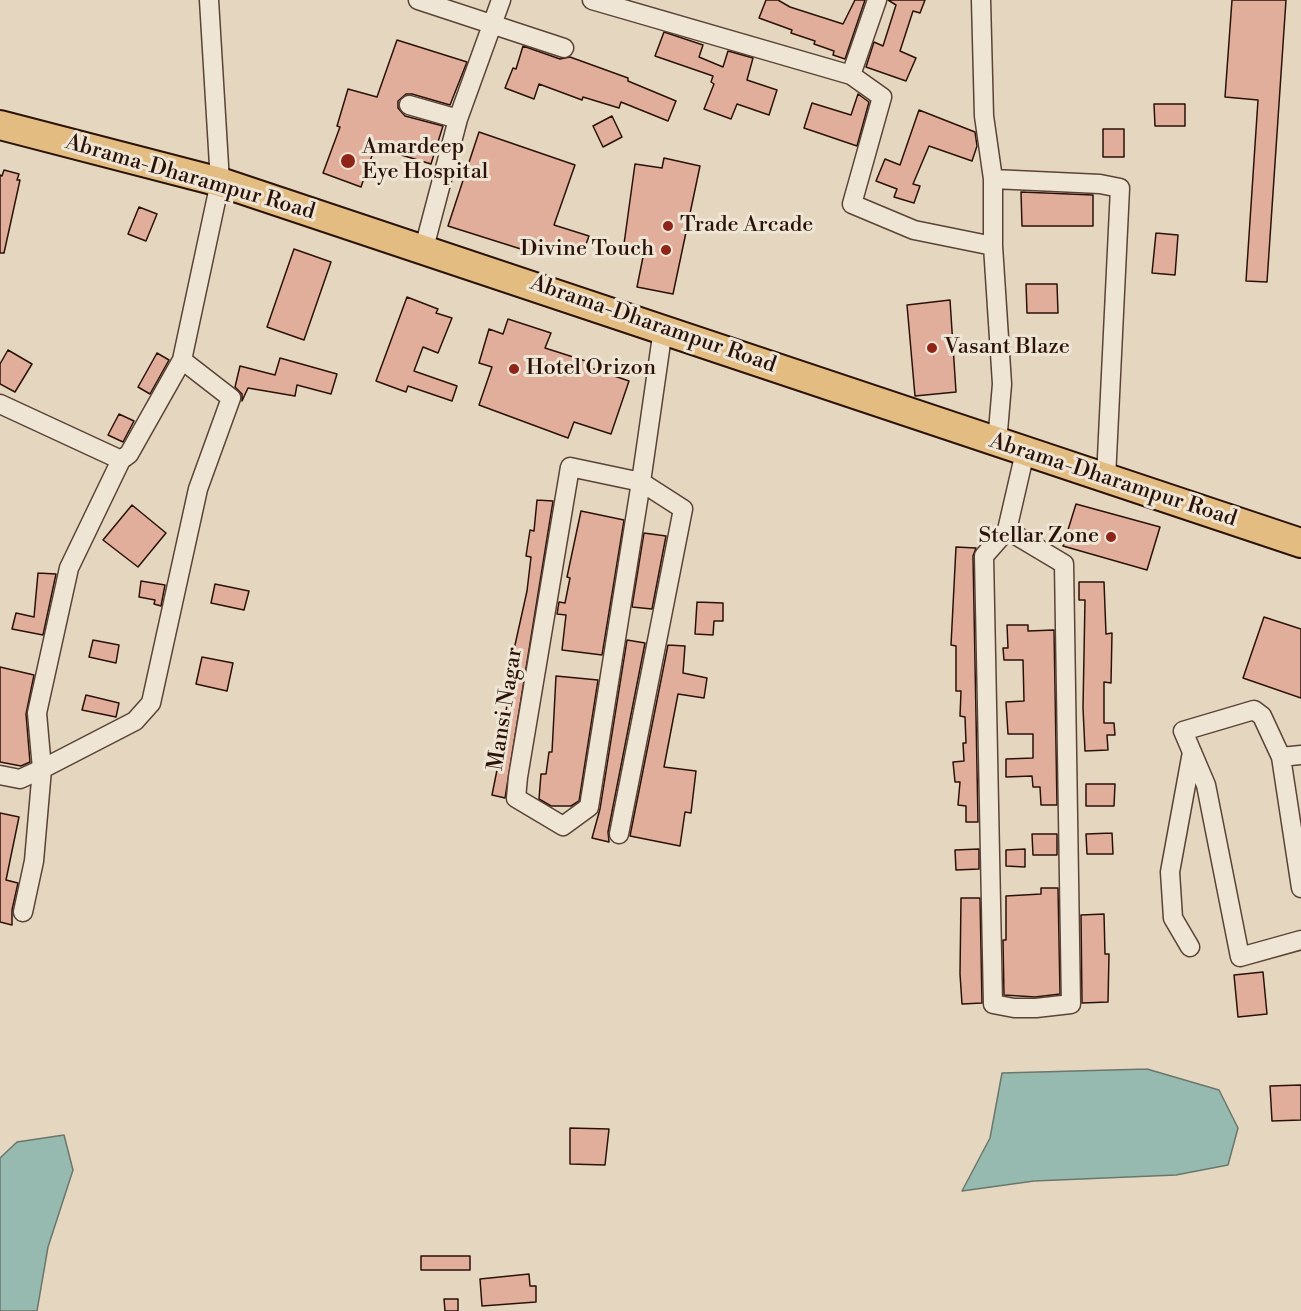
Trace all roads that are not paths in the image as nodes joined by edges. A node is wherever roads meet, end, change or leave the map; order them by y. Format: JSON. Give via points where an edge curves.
{"nodes":[{"id":1,"x":208,"y":0,"type":"edge"},
{"id":2,"x":418,"y":0,"type":"edge"},
{"id":3,"x":501,"y":0,"type":"edge"},
{"id":4,"x":592,"y":0,"type":"edge"},
{"id":5,"x":877,"y":0,"type":"edge"},
{"id":6,"x":981,"y":0,"type":"edge"},
{"id":7,"x":492,"y":24,"type":"junction"},
{"id":8,"x":564,"y":48,"type":"dead end"},
{"id":9,"x":851,"y":75,"type":"junction"},
{"id":10,"x":409,"y":105,"type":"dead end"},
{"id":11,"x":459,"y":119,"type":"junction"},
{"id":12,"x":0,"y":125,"type":"edge"},
{"id":13,"x":993,"y":179,"type":"junction"},
{"id":14,"x":220,"y":182,"type":"junction"},
{"id":15,"x":993,"y":246,"type":"junction"},
{"id":16,"x":424,"y":248,"type":"junction"},
{"id":17,"x":663,"y":329,"type":"junction"},
{"id":18,"x":182,"y":360,"type":"junction"},
{"id":19,"x":0,"y":405,"type":"edge"},
{"id":20,"x":997,"y":443,"type":"junction"},
{"id":21,"x":1025,"y":452,"type":"junction"},
{"id":22,"x":121,"y":460,"type":"junction"},
{"id":23,"x":1106,"y":478,"type":"junction"},
{"id":24,"x":641,"y":482,"type":"junction"},
{"id":25,"x":1007,"y":530,"type":"junction"},
{"id":26,"x":1301,"y":543,"type":"edge"},
{"id":27,"x":1192,"y":752,"type":"junction"},
{"id":28,"x":1301,"y":754,"type":"edge"},
{"id":29,"x":1281,"y":757,"type":"junction"},
{"id":30,"x":42,"y":769,"type":"junction"},
{"id":31,"x":0,"y":775,"type":"edge"},
{"id":32,"x":619,"y":834,"type":"dead end"},
{"id":33,"x":1301,"y":888,"type":"edge"},
{"id":34,"x":23,"y":912,"type":"dead end"},
{"id":35,"x":1301,"y":940,"type":"edge"},
{"id":36,"x":1190,"y":947,"type":"dead end"}],
"edges":[{"from":1,"to":14,"type":"street"},
{"from":2,"to":7,"type":"street"},
{"from":3,"to":7,"type":"street"},
{"from":4,"to":9,"type":"street"},
{"from":5,"to":9,"type":"street"},
{"from":6,"to":13,"type":"street","via":[[984,116]]},
{"from":7,"to":8,"type":"street"},
{"from":7,"to":11,"type":"street"},
{"from":9,"to":15,"type":"street","via":[[882,97],[852,204],[914,230]]},
{"from":10,"to":11,"type":"street"},
{"from":11,"to":16,"type":"street"},
{"from":12,"to":14,"type":"main road","name":"Abrama-Dharampur Road"},
{"from":13,"to":15,"type":"street"},
{"from":13,"to":23,"type":"street","via":[[1120,188]]},
{"from":14,"to":16,"type":"main road","name":"Abrama-Dharampur Road"},
{"from":14,"to":18,"type":"street"},
{"from":15,"to":20,"type":"street","via":[[1002,384]]},
{"from":16,"to":17,"type":"main road","name":"Abrama-Dharampur Road"},
{"from":17,"to":20,"type":"main road","name":"Abrama-Dharampur Road"},
{"from":17,"to":24,"type":"street","name":"Mansi Nagar"},
{"from":18,"to":22,"type":"street","via":[[129,453]]},
{"from":18,"to":30,"type":"street","via":[[231,398],[198,489],[151,702],[135,721]]},
{"from":19,"to":22,"type":"street"},
{"from":20,"to":21,"type":"main road","name":"Abrama-Dharampur Road"},
{"from":21,"to":23,"type":"main road","name":"Abrama-Dharampur Road"},
{"from":21,"to":25,"type":"street"},
{"from":22,"to":30,"type":"street","via":[[69,568],[37,713]]},
{"from":23,"to":26,"type":"main road","name":"Abrama-Dharampur Road"},
{"from":24,"to":24,"type":"street","name":"Mansi Nagar","via":[[570,468],[516,798],[563,826],[589,807]]},
{"from":24,"to":32,"type":"street","name":"Mansi Nagar","via":[[683,509]]},
{"from":25,"to":25,"type":"street","via":[[1064,564],[1071,1004],[1036,1008],[993,1004],[984,556]]},
{"from":27,"to":29,"type":"street","via":[[1183,731],[1254,710],[1262,716]]},
{"from":27,"to":35,"type":"street","via":[[1206,785],[1240,957]]},
{"from":27,"to":36,"type":"street","via":[[1170,872],[1173,918]]},
{"from":28,"to":29,"type":"street"},
{"from":29,"to":33,"type":"street"},
{"from":30,"to":31,"type":"street","via":[[20,779]]},
{"from":30,"to":34,"type":"street","via":[[34,861]]}]}
